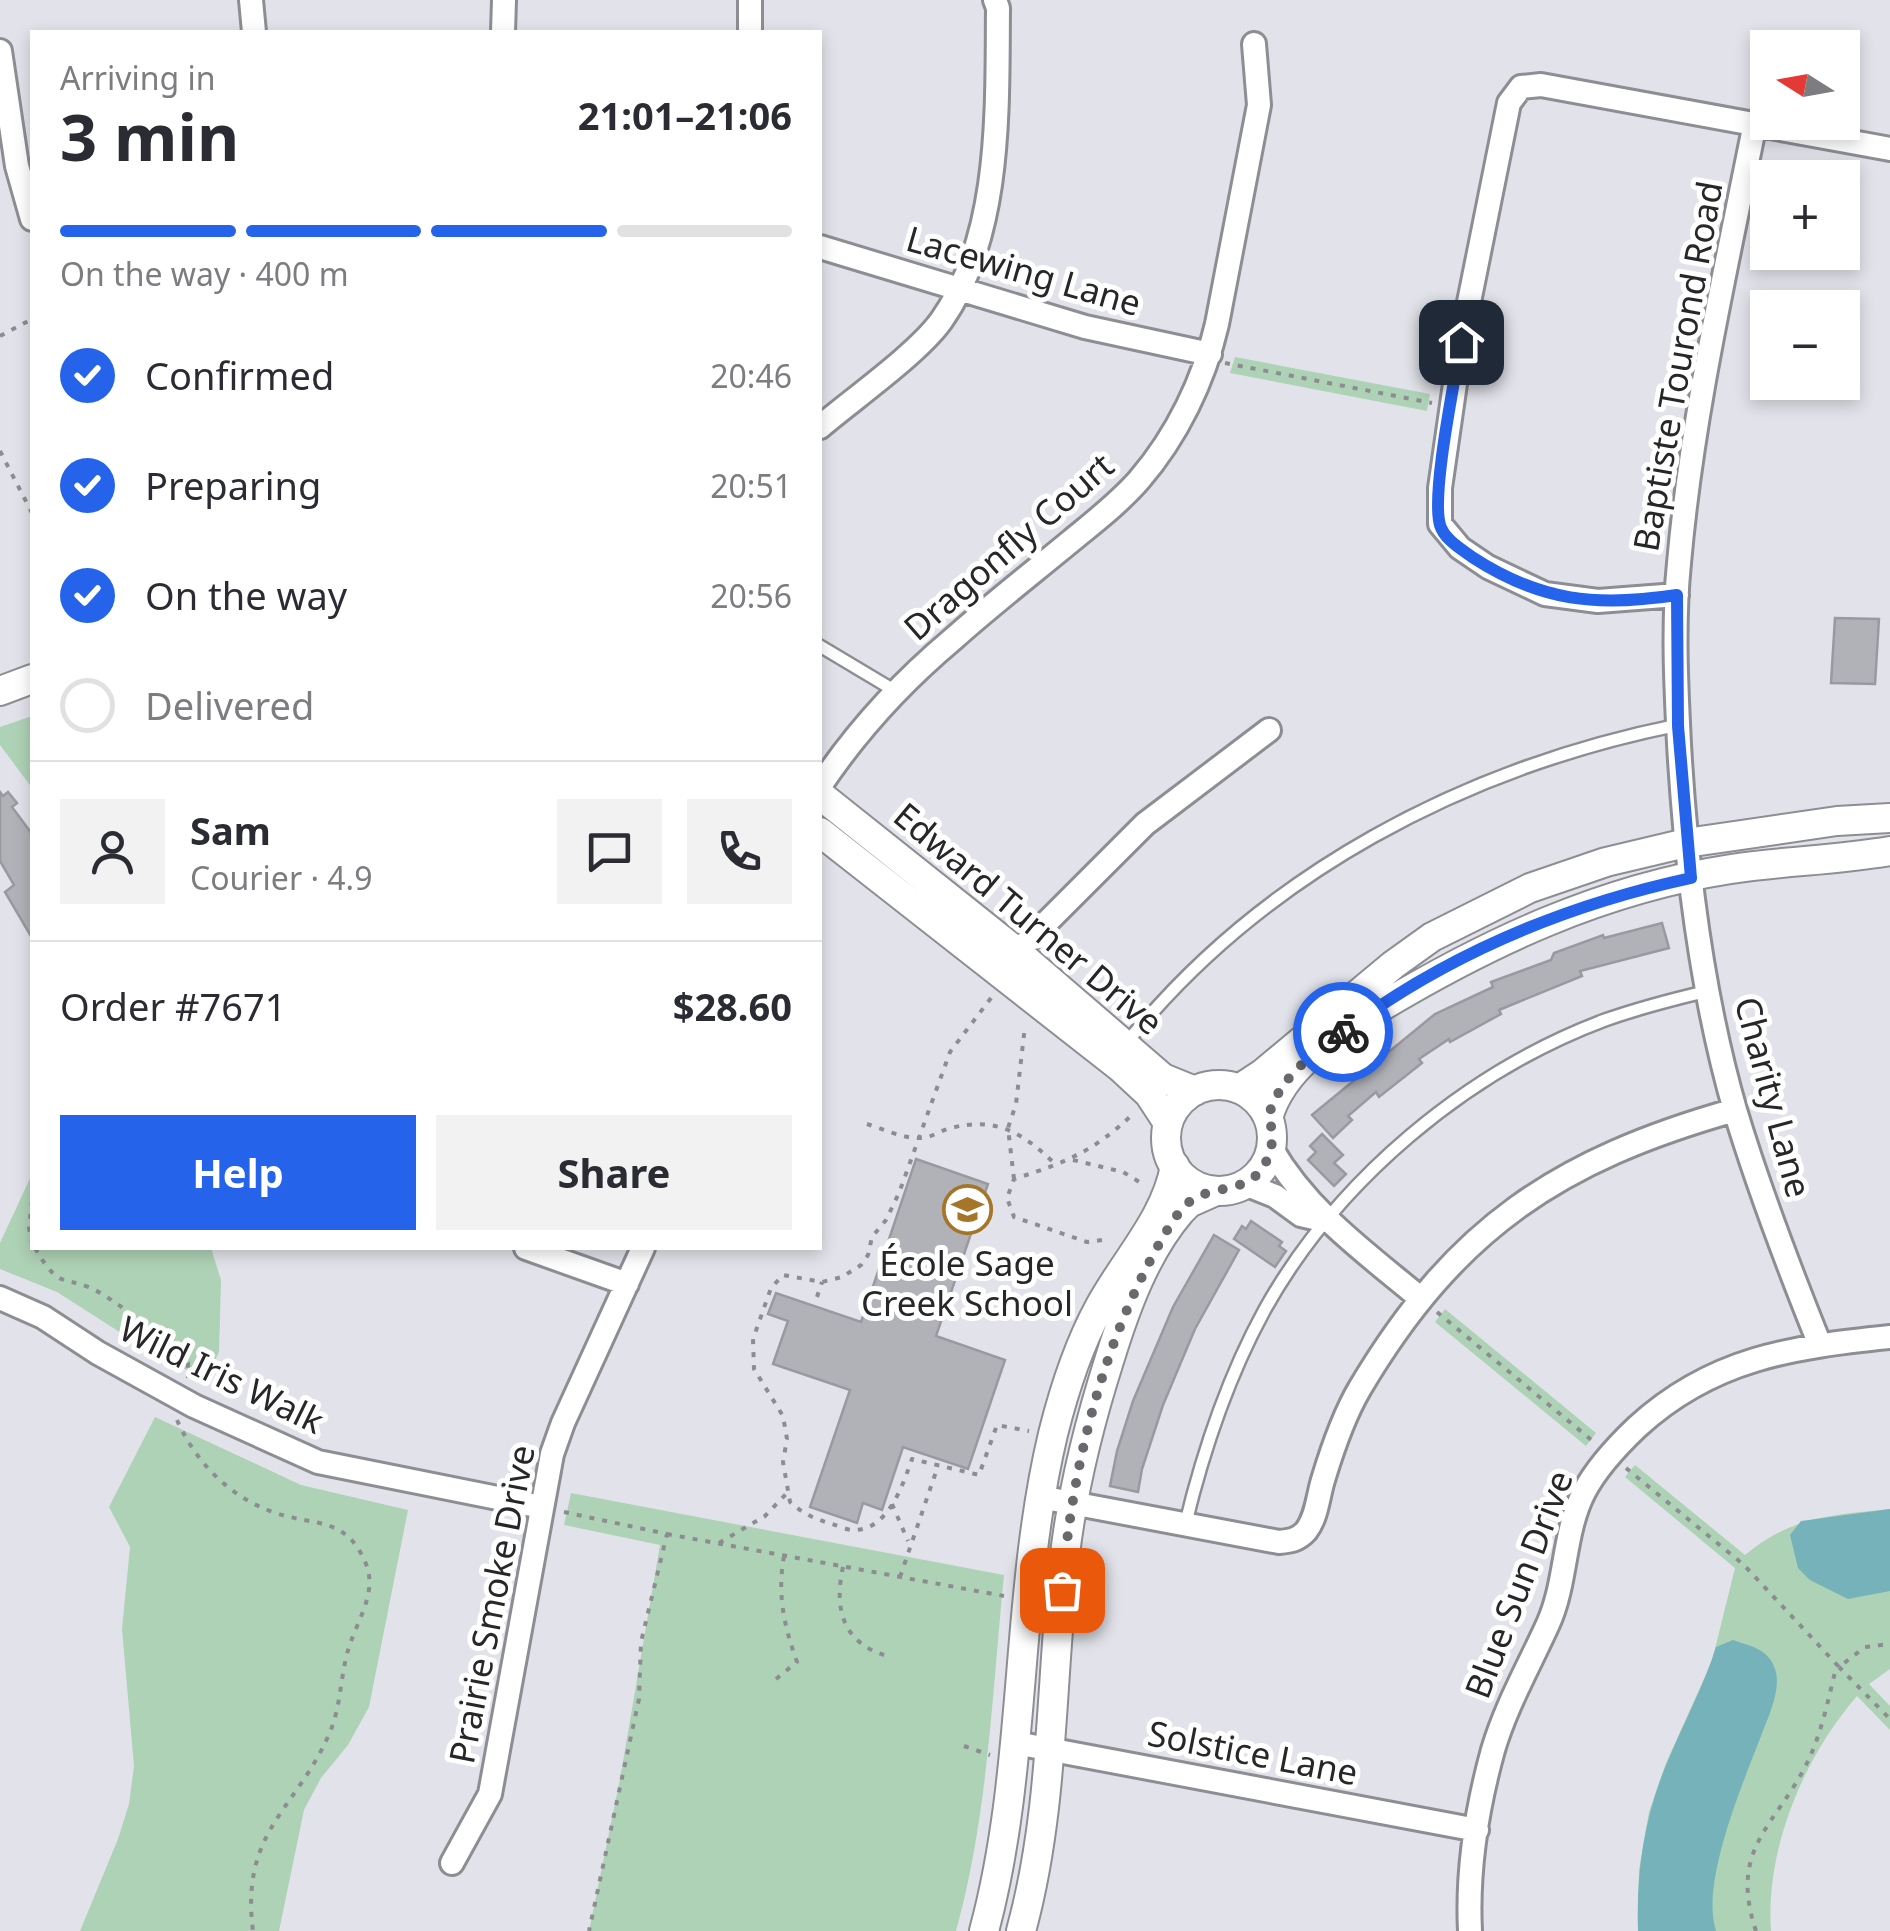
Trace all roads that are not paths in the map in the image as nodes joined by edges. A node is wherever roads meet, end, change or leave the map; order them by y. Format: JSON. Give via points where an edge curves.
{"nodes":[{"id":1,"x":251,"y":0,"type":"edge"},
{"id":2,"x":504,"y":0,"type":"edge"},
{"id":3,"x":750,"y":0,"type":"edge"},
{"id":4,"x":995,"y":0,"type":"edge"},
{"id":5,"x":254,"y":30,"type":"edge"},
{"id":6,"x":503,"y":30,"type":"edge"},
{"id":7,"x":750,"y":30,"type":"edge"},
{"id":8,"x":1254,"y":44,"type":"dead end"},
{"id":9,"x":0,"y":51,"type":"edge"},
{"id":10,"x":1750,"y":123,"type":"edge"},
{"id":11,"x":1752,"y":140,"type":"edge"},
{"id":12,"x":1841,"y":140,"type":"edge"},
{"id":13,"x":1890,"y":149,"type":"edge"},
{"id":14,"x":30,"y":212,"type":"edge"},
{"id":15,"x":822,"y":248,"type":"edge"},
{"id":16,"x":959,"y":290,"type":"junction"},
{"id":17,"x":1210,"y":354,"type":"junction"},
{"id":18,"x":822,"y":426,"type":"edge"},
{"id":19,"x":1677,"y":595,"type":"junction"},
{"id":20,"x":822,"y":647,"type":"edge"},
{"id":21,"x":30,"y":680,"type":"edge"},
{"id":22,"x":0,"y":690,"type":"edge"},
{"id":23,"x":897,"y":692,"type":"junction"},
{"id":24,"x":1678,"y":725,"type":"junction"},
{"id":25,"x":1269,"y":730,"type":"dead end"},
{"id":26,"x":822,"y":783,"type":"edge"},
{"id":27,"x":822,"y":797,"type":"edge"},
{"id":28,"x":1890,"y":818,"type":"edge"},
{"id":29,"x":822,"y":833,"type":"edge"},
{"id":30,"x":1890,"y":851,"type":"edge"},
{"id":31,"x":1688,"y":860,"type":"junction"},
{"id":32,"x":1012,"y":956,"type":"junction"},
{"id":33,"x":1708,"y":991,"type":"junction"},
{"id":34,"x":1118,"y":1053,"type":"junction"},
{"id":35,"x":1239,"y":1089,"type":"junction"},
{"id":36,"x":1195,"y":1091,"type":"junction"},
{"id":37,"x":1735,"y":1110,"type":"junction"},
{"id":38,"x":1268,"y":1118,"type":"junction"},
{"id":39,"x":1168,"y":1123,"type":"junction"},
{"id":40,"x":1271,"y":1148,"type":"junction"},
{"id":41,"x":1174,"y":1166,"type":"junction"},
{"id":42,"x":1245,"y":1184,"type":"junction"},
{"id":43,"x":1216,"y":1190,"type":"junction"},
{"id":44,"x":1327,"y":1221,"type":"junction"},
{"id":45,"x":532,"y":1250,"type":"edge"},
{"id":46,"x":643,"y":1250,"type":"edge"},
{"id":47,"x":627,"y":1284,"type":"junction"},
{"id":48,"x":0,"y":1298,"type":"edge"},
{"id":49,"x":1428,"y":1304,"type":"junction"},
{"id":50,"x":1890,"y":1336,"type":"edge"},
{"id":51,"x":1820,"y":1345,"type":"junction"},
{"id":52,"x":1040,"y":1497,"type":"junction"},
{"id":53,"x":543,"y":1501,"type":"junction"},
{"id":54,"x":1073,"y":1504,"type":"junction"},
{"id":55,"x":1186,"y":1526,"type":"junction"},
{"id":56,"x":1016,"y":1743,"type":"junction"},
{"id":57,"x":1051,"y":1750,"type":"junction"},
{"id":58,"x":1477,"y":1830,"type":"junction"},
{"id":59,"x":452,"y":1863,"type":"dead end"},
{"id":60,"x":984,"y":1931,"type":"edge"},
{"id":61,"x":1021,"y":1931,"type":"edge"},
{"id":62,"x":1470,"y":1931,"type":"edge"}],
"edges":[{"from":1,"to":5,"type":"street"},
{"from":2,"to":6,"type":"street"},
{"from":3,"to":7,"type":"street"},
{"from":4,"to":16,"type":"street","via":[[996,140],[976,243]]},
{"from":8,"to":17,"type":"street","name":"Dragonfly Court","via":[[1259,105]]},
{"from":9,"to":14,"type":"street"},
{"from":10,"to":19,"type":"street","via":[[1570,89],[1522,87],[1508,103],[1501,130],[1451,407],[1440,524],[1460,548],[1545,594],[1598,602]]},
{"from":11,"to":19,"type":"street","name":"Baptiste Tourond Road","via":[[1694,431]]},
{"from":12,"to":13,"type":"street"},
{"from":15,"to":16,"type":"street","name":"Lacewing Lane"},
{"from":16,"to":17,"type":"street","name":"Lacewing Lane","via":[[1085,328]]},
{"from":16,"to":18,"type":"street","via":[[940,323]]},
{"from":17,"to":23,"type":"street","name":"Dragonfly Court","via":[[1170,437],[1138,480]]},
{"from":19,"to":24,"type":"street","name":"Baptiste Tourond Road"},
{"from":20,"to":23,"type":"lane"},
{"from":21,"to":22,"type":"street"},
{"from":23,"to":26,"type":"street","name":"Dragonfly Court"},
{"from":24,"to":31,"type":"street","name":"Baptiste Tourond Road"},
{"from":24,"to":34,"type":"lane","via":[[1528,764],[1369,838],[1254,917]]},
{"from":25,"to":32,"type":"street","via":[[1144,824]]},
{"from":27,"to":32,"type":"street","name":"Edward Turner Drive"},
{"from":28,"to":31,"type":"street","via":[[1838,821]]},
{"from":29,"to":34,"type":"street","name":"Edward Turner Drive"},
{"from":30,"to":31,"type":"street","via":[[1731,869]]},
{"from":31,"to":33,"type":"street","name":"Charity Lane"},
{"from":31,"to":35,"type":"street","via":[[1568,874],[1448,928]]},
{"from":31,"to":38,"type":"street","via":[[1494,943],[1360,1019],[1286,1079]]},
{"from":32,"to":34,"type":"street","name":"Edward Turner Drive"},
{"from":33,"to":37,"type":"street","name":"Charity Lane"},
{"from":33,"to":44,"type":"lane","via":[[1605,1020],[1501,1070],[1391,1153]]},
{"from":34,"to":36,"type":"street","name":"Edward Turner Drive"},
{"from":34,"to":39,"type":"street","name":"Edward Turner Drive"},
{"from":35,"to":36,"type":"street","via":[[1212,1085]]},
{"from":35,"to":38,"type":"street"},
{"from":36,"to":39,"type":"street"},
{"from":37,"to":49,"type":"street","via":[[1652,1135],[1524,1200],[1478,1238]]},
{"from":37,"to":51,"type":"street","name":"Charity Lane"},
{"from":38,"to":40,"type":"street"},
{"from":39,"to":41,"type":"street"},
{"from":40,"to":42,"type":"street"},
{"from":40,"to":44,"type":"street"},
{"from":41,"to":43,"type":"street","via":[[1196,1186]]},
{"from":41,"to":52,"type":"street","via":[[1165,1202],[1080,1347]]},
{"from":42,"to":43,"type":"street"},
{"from":42,"to":44,"type":"street","via":[[1301,1215]]},
{"from":43,"to":54,"type":"street","via":[[1188,1203],[1144,1268],[1093,1411]]},
{"from":44,"to":49,"type":"street"},
{"from":44,"to":55,"type":"lane","via":[[1242,1353],[1208,1441]]},
{"from":45,"to":47,"type":"street"},
{"from":46,"to":47,"type":"street","name":"Prairie Smoke Drive"},
{"from":47,"to":53,"type":"street","name":"Prairie Smoke Drive","via":[[563,1423]]},
{"from":48,"to":53,"type":"street","name":"Wild Iris Walk","via":[[181,1399],[318,1462]]},
{"from":49,"to":55,"type":"street","via":[[1354,1397],[1302,1535],[1279,1542]]},
{"from":50,"to":51,"type":"street","name":"Blue Sun Drive"},
{"from":51,"to":58,"type":"street","name":"Blue Sun Drive","via":[[1715,1373],[1649,1416],[1610,1455],[1578,1507],[1549,1622],[1494,1748]]},
{"from":52,"to":54,"type":"street"},
{"from":52,"to":56,"type":"street"},
{"from":53,"to":59,"type":"street","name":"Prairie Smoke Drive","via":[[490,1794]]},
{"from":54,"to":55,"type":"street"},
{"from":54,"to":57,"type":"street"},
{"from":56,"to":57,"type":"street","name":"Solstice Lane"},
{"from":56,"to":60,"type":"street","via":[[1010,1809]]},
{"from":57,"to":58,"type":"street","name":"Solstice Lane"},
{"from":57,"to":61,"type":"street","via":[[1038,1860]]},
{"from":58,"to":62,"type":"street","name":"Blue Sun Drive"}]}
